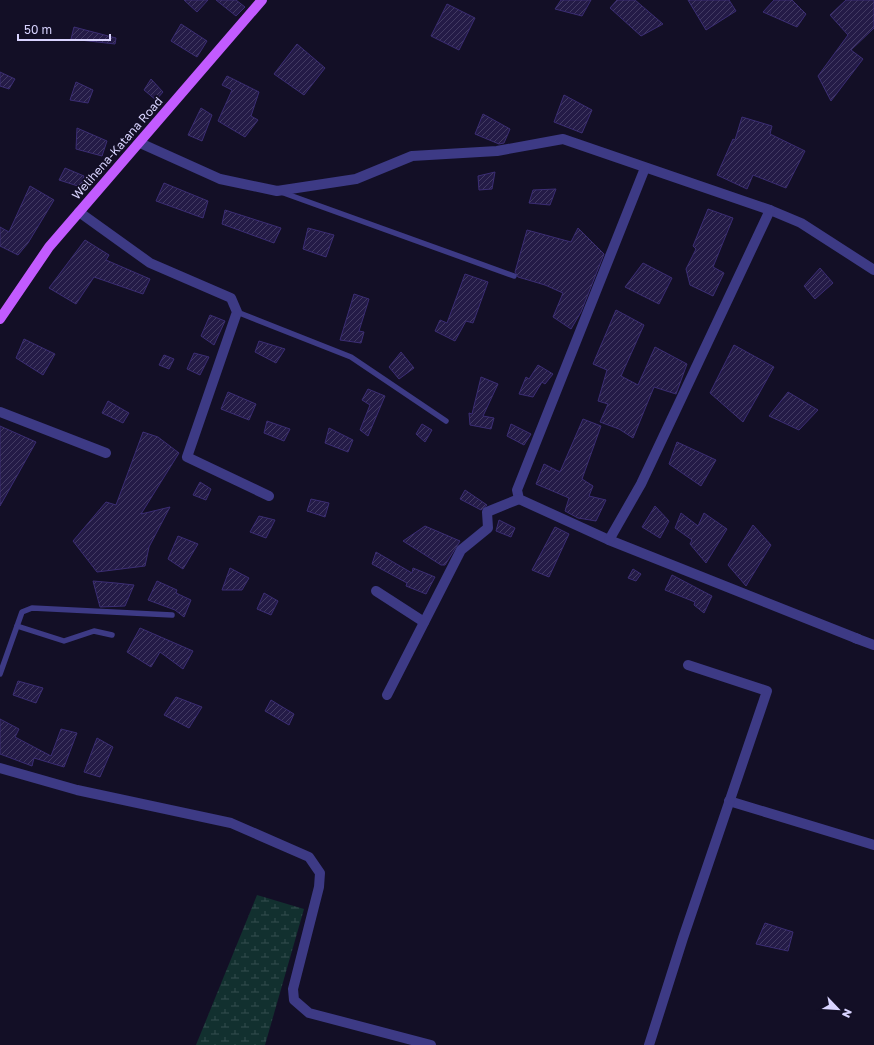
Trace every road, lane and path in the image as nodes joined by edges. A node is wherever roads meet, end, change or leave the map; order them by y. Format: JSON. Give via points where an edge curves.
{"nodes":[{"id":1,"x":262,"y":0,"type":"edge"},
{"id":2,"x":140,"y":143,"type":"junction"},
{"id":3,"x":645,"y":168,"type":"junction"},
{"id":4,"x":277,"y":191,"type":"junction"},
{"id":5,"x":770,"y":210,"type":"junction"},
{"id":6,"x":79,"y":212,"type":"junction"},
{"id":7,"x":874,"y":270,"type":"edge"},
{"id":8,"x":514,"y":276,"type":"dead end"},
{"id":9,"x":237,"y":312,"type":"junction"},
{"id":10,"x":0,"y":318,"type":"edge"},
{"id":11,"x":0,"y":412,"type":"edge"},
{"id":12,"x":446,"y":421,"type":"dead end"},
{"id":13,"x":106,"y":453,"type":"dead end"},
{"id":14,"x":269,"y":496,"type":"dead end"},
{"id":15,"x":519,"y":499,"type":"junction"},
{"id":16,"x":609,"y":540,"type":"junction"},
{"id":17,"x":376,"y":591,"type":"dead end"},
{"id":18,"x":172,"y":615,"type":"dead end"},
{"id":19,"x":424,"y":622,"type":"junction"},
{"id":20,"x":17,"y":626,"type":"junction"},
{"id":21,"x":112,"y":635,"type":"dead end"},
{"id":22,"x":874,"y":645,"type":"edge"},
{"id":23,"x":688,"y":665,"type":"dead end"},
{"id":24,"x":0,"y":674,"type":"edge"},
{"id":25,"x":387,"y":695,"type":"dead end"},
{"id":26,"x":0,"y":768,"type":"edge"},
{"id":27,"x":729,"y":801,"type":"junction"},
{"id":28,"x":874,"y":844,"type":"edge"},
{"id":29,"x":431,"y":1045,"type":"edge"},
{"id":30,"x":650,"y":1045,"type":"edge"}],
"edges":[{"from":1,"to":2,"type":"main road","name":"Welihena-Katana Road"},
{"from":2,"to":4,"type":"street","via":[[220,179]]},
{"from":2,"to":6,"type":"main road","name":"Welihena-Katana Road"},
{"from":3,"to":4,"type":"street","via":[[563,140],[497,151],[412,156],[356,179]]},
{"from":3,"to":5,"type":"street"},
{"from":3,"to":15,"type":"street","via":[[517,490]]},
{"from":4,"to":8,"type":"lane"},
{"from":5,"to":7,"type":"street","via":[[801,223]]},
{"from":5,"to":16,"type":"street","via":[[641,484]]},
{"from":6,"to":9,"type":"street","via":[[150,263],[231,298]]},
{"from":6,"to":10,"type":"main road","name":"Welihena-Katana Road","via":[[49,247]]},
{"from":9,"to":12,"type":"lane","via":[[351,357]]},
{"from":9,"to":14,"type":"street","via":[[187,457]]},
{"from":11,"to":13,"type":"street"},
{"from":15,"to":16,"type":"street"},
{"from":15,"to":19,"type":"street","via":[[487,512],[488,528],[461,550]]},
{"from":16,"to":22,"type":"street"},
{"from":17,"to":19,"type":"street"},
{"from":18,"to":20,"type":"lane","via":[[32,608],[22,612]]},
{"from":19,"to":25,"type":"street"},
{"from":20,"to":21,"type":"lane","via":[[64,641],[94,631]]},
{"from":20,"to":24,"type":"lane"},
{"from":23,"to":27,"type":"street","via":[[767,691]]},
{"from":26,"to":29,"type":"street","via":[[77,790],[231,823],[309,857],[320,873],[319,887],[293,989],[294,1000],[309,1013]]},
{"from":27,"to":28,"type":"street"},
{"from":27,"to":30,"type":"street"}]}
